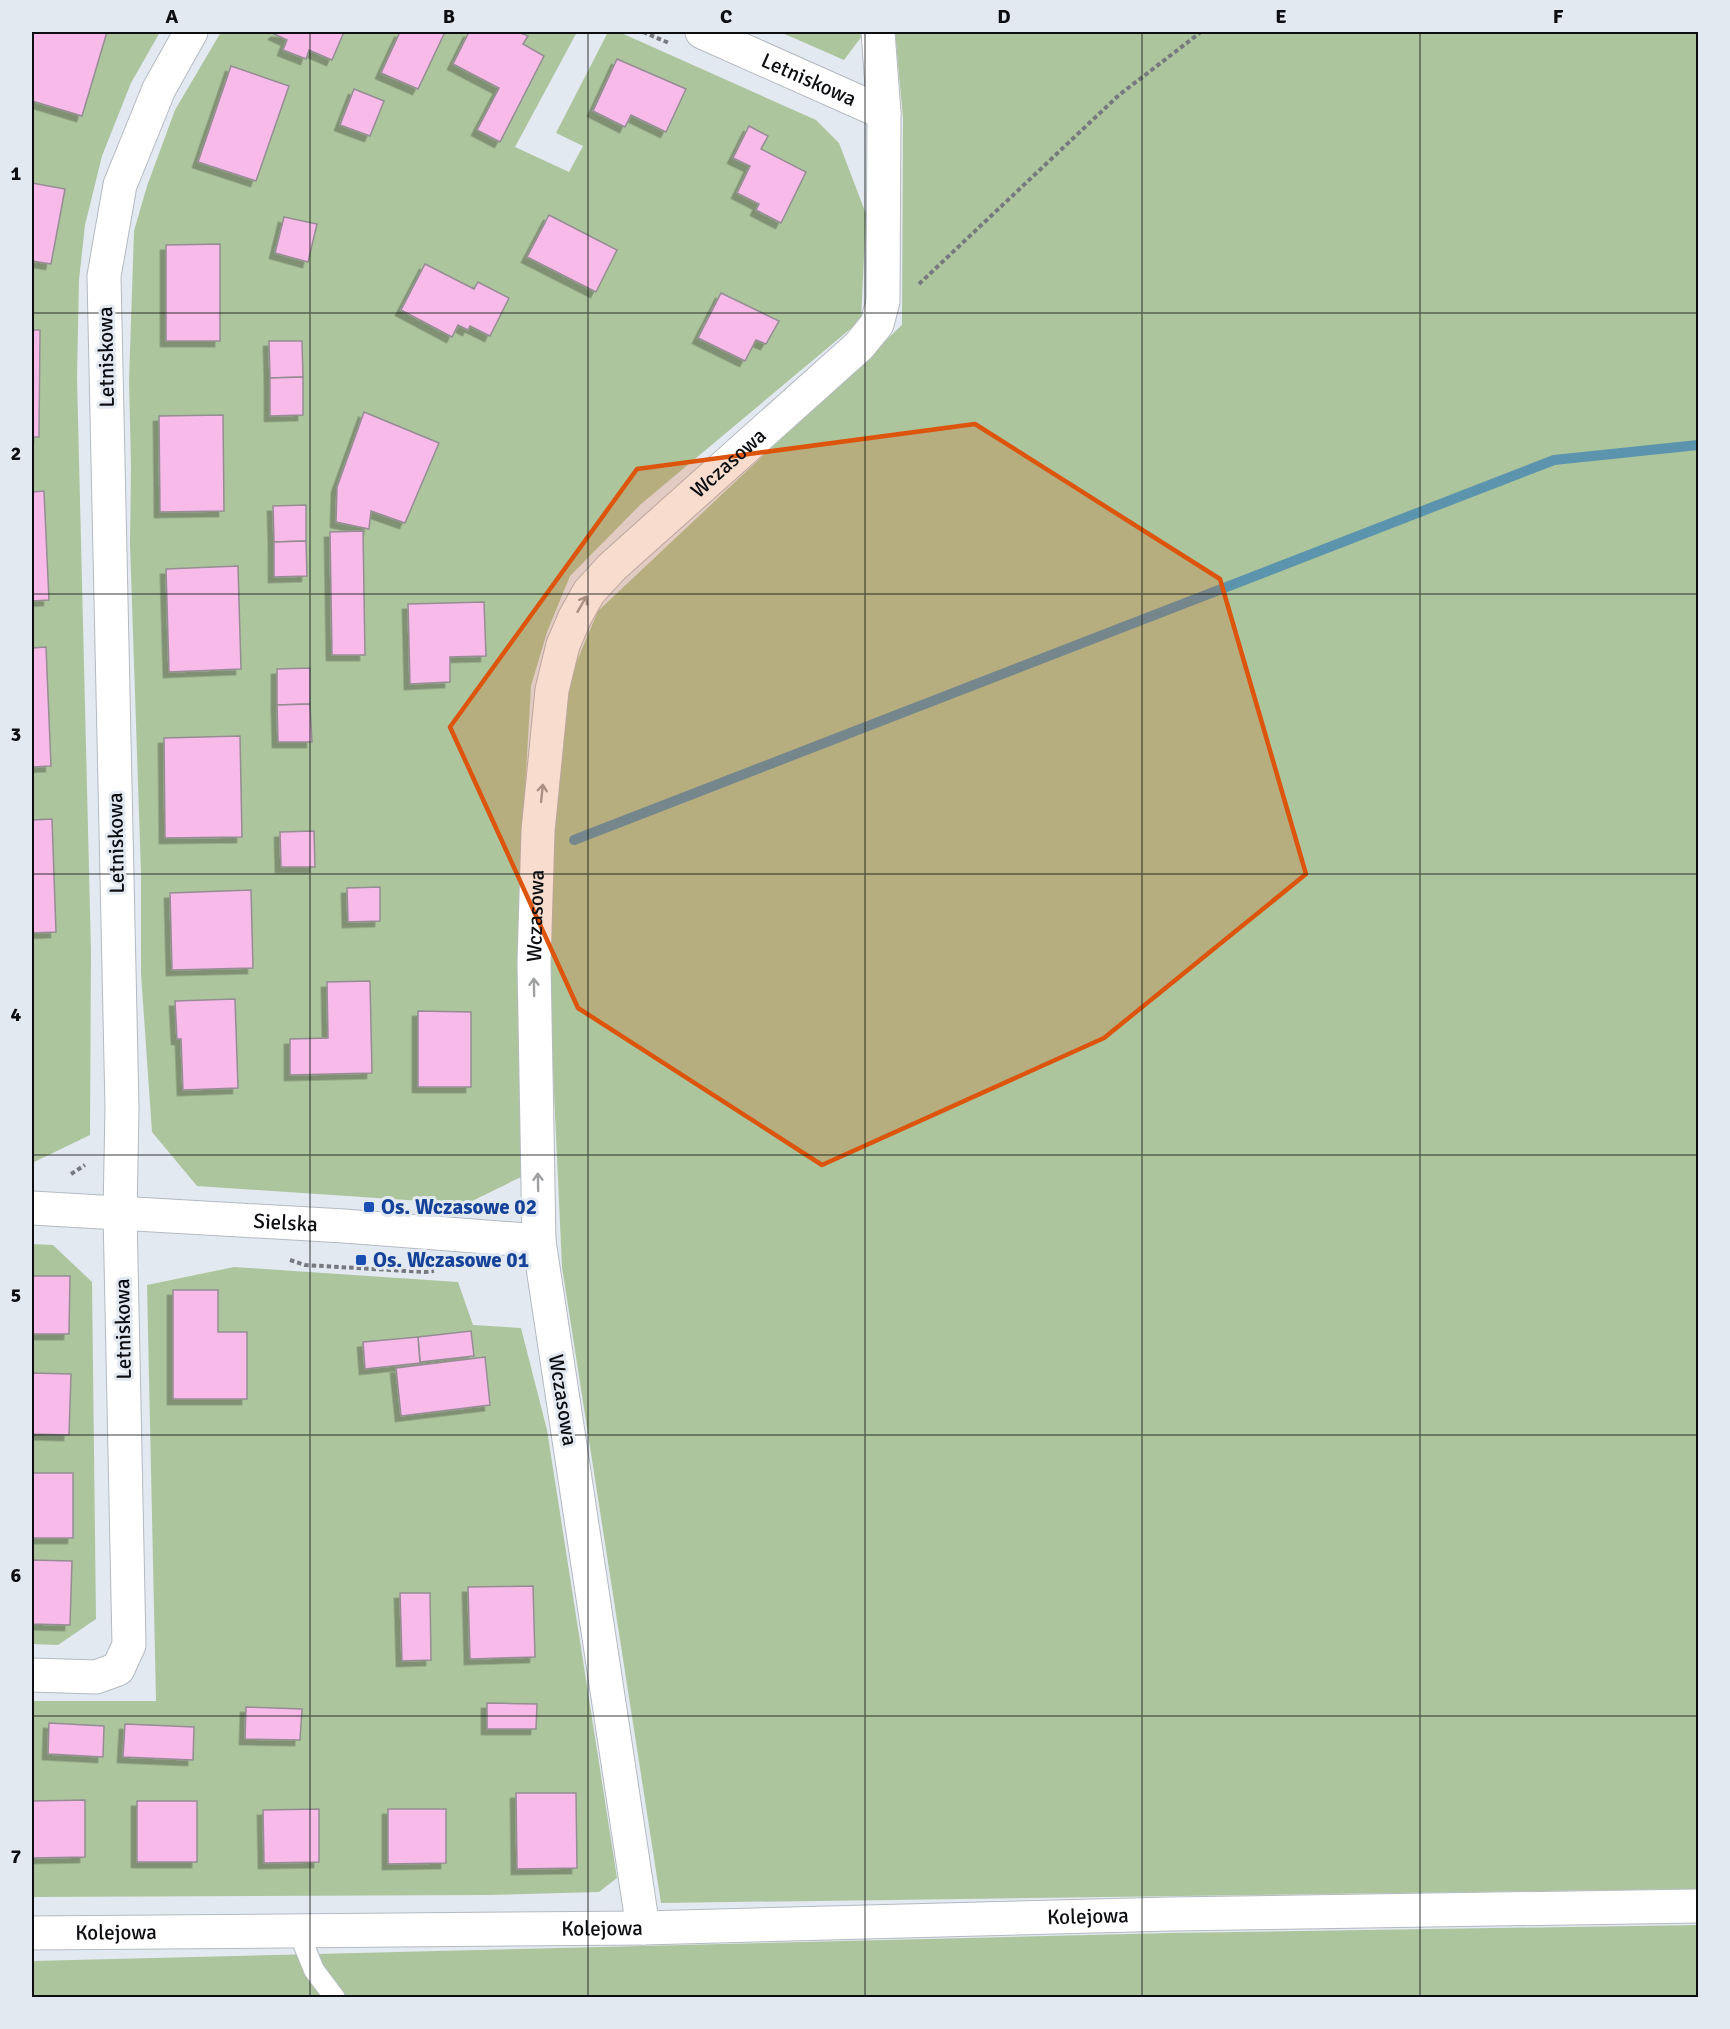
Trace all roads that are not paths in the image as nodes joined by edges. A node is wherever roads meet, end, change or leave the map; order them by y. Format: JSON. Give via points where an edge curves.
{"nodes":[{"id":1,"x":191,"y":32,"type":"edge"},
{"id":2,"x":878,"y":32,"type":"edge"},
{"id":3,"x":688,"y":38,"type":"edge"},
{"id":4,"x":884,"y":113,"type":"junction"},
{"id":5,"x":32,"y":1208,"type":"edge"},
{"id":6,"x":120,"y":1213,"type":"junction"},
{"id":7,"x":538,"y":1241,"type":"junction"},
{"id":8,"x":32,"y":1675,"type":"edge"},
{"id":9,"x":1698,"y":1906,"type":"edge"},
{"id":10,"x":643,"y":1928,"type":"junction"},
{"id":11,"x":298,"y":1930,"type":"junction"},
{"id":12,"x":32,"y":1933,"type":"edge"},
{"id":13,"x":334,"y":1998,"type":"edge"}],
"edges":[{"from":1,"to":6,"type":"street","name":"Letniskowa","via":[[159,89],[120,184],[104,276],[122,1096]]},
{"from":2,"to":4,"type":"street","name":"Wczasowa"},
{"from":3,"to":4,"type":"street","name":"Letniskowa"},
{"from":7,"to":4,"type":"street","name":"Wczasowa","one_way":true,"via":[[534,963],[537,842],[552,690],[562,645],[589,592],[612,567],[859,346],[877,324],[883,301]]},
{"from":5,"to":6,"type":"street","name":"Sielska"},
{"from":6,"to":7,"type":"street","name":"Sielska"},
{"from":6,"to":8,"type":"street","name":"Letniskowa","via":[[129,1646],[118,1669],[96,1677]]},
{"from":7,"to":10,"type":"street","name":"Wczasowa"},
{"from":9,"to":10,"type":"street","name":"Kolejowa"},
{"from":10,"to":11,"type":"street","name":"Kolejowa"},
{"from":11,"to":12,"type":"street","name":"Kolejowa"},
{"from":11,"to":13,"type":"lane","via":[[314,1970]]}]}
